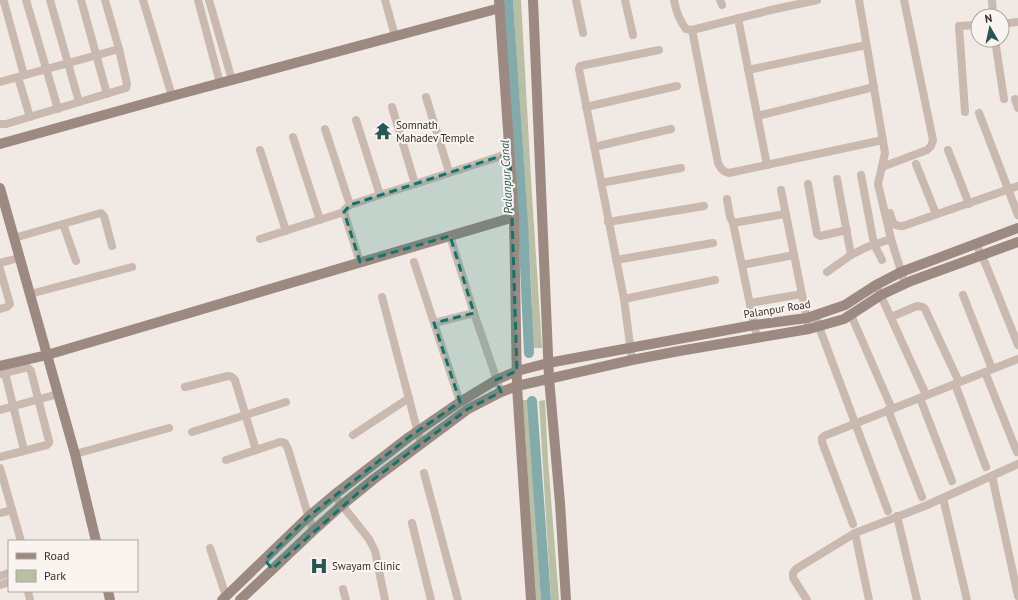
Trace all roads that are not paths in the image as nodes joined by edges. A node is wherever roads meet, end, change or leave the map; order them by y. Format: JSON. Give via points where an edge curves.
{"nodes":[{"id":1,"x":26,"y":0,"type":"edge"},
{"id":2,"x":50,"y":0,"type":"edge"},
{"id":3,"x":81,"y":0,"type":"edge"},
{"id":4,"x":105,"y":0,"type":"edge"},
{"id":5,"x":143,"y":0,"type":"edge"},
{"id":6,"x":198,"y":0,"type":"edge"},
{"id":7,"x":209,"y":0,"type":"edge"},
{"id":8,"x":385,"y":0,"type":"edge"},
{"id":9,"x":533,"y":0,"type":"edge"},
{"id":10,"x":576,"y":0,"type":"edge"},
{"id":11,"x":625,"y":0,"type":"edge"},
{"id":12,"x":674,"y":0,"type":"edge"},
{"id":13,"x":817,"y":0,"type":"edge"},
{"id":14,"x":858,"y":0,"type":"edge"},
{"id":15,"x":904,"y":0,"type":"edge"},
{"id":16,"x":5,"y":2,"type":"edge"},
{"id":17,"x":500,"y":4,"type":"edge"},
{"id":18,"x":738,"y":18,"type":"junction"},
{"id":19,"x":970,"y":25,"type":"edge"},
{"id":20,"x":692,"y":30,"type":"junction"},
{"id":21,"x":583,"y":34,"type":"dead end"},
{"id":22,"x":633,"y":35,"type":"dead end"},
{"id":23,"x":394,"y":36,"type":"junction"},
{"id":24,"x":866,"y":45,"type":"junction"},
{"id":25,"x":996,"y":48,"type":"edge"},
{"id":26,"x":119,"y":49,"type":"junction"},
{"id":27,"x":659,"y":50,"type":"dead end"},
{"id":28,"x":96,"y":56,"type":"junction"},
{"id":29,"x":68,"y":63,"type":"junction"},
{"id":30,"x":46,"y":69,"type":"junction"},
{"id":31,"x":748,"y":70,"type":"junction"},
{"id":32,"x":21,"y":76,"type":"junction"},
{"id":33,"x":232,"y":80,"type":"junction"},
{"id":34,"x":0,"y":82,"type":"edge"},
{"id":35,"x":220,"y":83,"type":"junction"},
{"id":36,"x":677,"y":86,"type":"dead end"},
{"id":37,"x":874,"y":87,"type":"junction"},
{"id":38,"x":107,"y":94,"type":"junction"},
{"id":39,"x":172,"y":96,"type":"junction"},
{"id":40,"x":426,"y":97,"type":"dead end"},
{"id":41,"x":1004,"y":99,"type":"dead end"},
{"id":42,"x":1015,"y":99,"type":"dead end"},
{"id":43,"x":79,"y":102,"type":"junction"},
{"id":44,"x":392,"y":107,"type":"dead end"},
{"id":45,"x":586,"y":107,"type":"junction"},
{"id":46,"x":1018,"y":108,"type":"edge"},
{"id":47,"x":58,"y":109,"type":"junction"},
{"id":48,"x":965,"y":112,"type":"dead end"},
{"id":49,"x":979,"y":112,"type":"dead end"},
{"id":50,"x":757,"y":116,"type":"junction"},
{"id":51,"x":30,"y":117,"type":"junction"},
{"id":52,"x":356,"y":120,"type":"dead end"},
{"id":53,"x":0,"y":124,"type":"edge"},
{"id":54,"x":325,"y":129,"type":"dead end"},
{"id":55,"x":671,"y":129,"type":"dead end"},
{"id":56,"x":293,"y":137,"type":"dead end"},
{"id":57,"x":883,"y":140,"type":"junction"},
{"id":58,"x":0,"y":144,"type":"edge"},
{"id":59,"x":594,"y":147,"type":"junction"},
{"id":60,"x":260,"y":150,"type":"dead end"},
{"id":61,"x":948,"y":150,"type":"dead end"},
{"id":62,"x":510,"y":153,"type":"junction"},
{"id":63,"x":767,"y":164,"type":"junction"},
{"id":64,"x":916,"y":164,"type":"dead end"},
{"id":65,"x":882,"y":167,"type":"junction"},
{"id":66,"x":681,"y":168,"type":"dead end"},
{"id":67,"x":449,"y":172,"type":"junction"},
{"id":68,"x":860,"y":175,"type":"dead end"},
{"id":69,"x":837,"y":179,"type":"dead end"},
{"id":70,"x":601,"y":183,"type":"junction"},
{"id":71,"x":415,"y":184,"type":"junction"},
{"id":72,"x":808,"y":184,"type":"dead end"},
{"id":73,"x":1018,"y":186,"type":"edge"},
{"id":74,"x":0,"y":188,"type":"edge"},
{"id":75,"x":781,"y":190,"type":"dead end"},
{"id":76,"x":1008,"y":190,"type":"junction"},
{"id":77,"x":884,"y":193,"type":"dead end"},
{"id":78,"x":380,"y":195,"type":"junction"},
{"id":79,"x":727,"y":199,"type":"dead end"},
{"id":80,"x":968,"y":204,"type":"junction"},
{"id":81,"x":350,"y":205,"type":"junction"},
{"id":82,"x":704,"y":206,"type":"dead end"},
{"id":83,"x":344,"y":212,"type":"junction"},
{"id":84,"x":785,"y":214,"type":"junction"},
{"id":85,"x":936,"y":214,"type":"junction"},
{"id":86,"x":1018,"y":215,"type":"edge"},
{"id":87,"x":514,"y":217,"type":"junction"},
{"id":88,"x":320,"y":220,"type":"junction"},
{"id":89,"x":608,"y":222,"type":"junction"},
{"id":90,"x":733,"y":223,"type":"junction"},
{"id":91,"x":63,"y":224,"type":"junction"},
{"id":92,"x":1018,"y":228,"type":"edge"},
{"id":93,"x":847,"y":230,"type":"junction"},
{"id":94,"x":286,"y":231,"type":"junction"},
{"id":95,"x":450,"y":236,"type":"junction"},
{"id":96,"x":14,"y":238,"type":"junction"},
{"id":97,"x":891,"y":239,"type":"junction"},
{"id":98,"x":260,"y":240,"type":"dead end"},
{"id":99,"x":713,"y":242,"type":"dead end"},
{"id":100,"x":1018,"y":242,"type":"edge"},
{"id":101,"x":874,"y":244,"type":"junction"},
{"id":102,"x":976,"y":244,"type":"junction"},
{"id":103,"x":112,"y":246,"type":"dead end"},
{"id":104,"x":794,"y":255,"type":"junction"},
{"id":105,"x":851,"y":255,"type":"junction"},
{"id":106,"x":981,"y":255,"type":"junction"},
{"id":107,"x":19,"y":258,"type":"junction"},
{"id":108,"x":616,"y":260,"type":"junction"},
{"id":109,"x":882,"y":260,"type":"dead end"},
{"id":110,"x":76,"y":261,"type":"dead end"},
{"id":111,"x":360,"y":262,"type":"junction"},
{"id":112,"x":414,"y":262,"type":"dead end"},
{"id":113,"x":0,"y":263,"type":"edge"},
{"id":114,"x":742,"y":265,"type":"junction"},
{"id":115,"x":132,"y":267,"type":"dead end"},
{"id":116,"x":0,"y":268,"type":"edge"},
{"id":117,"x":827,"y":272,"type":"dead end"},
{"id":118,"x":900,"y":272,"type":"junction"},
{"id":119,"x":715,"y":280,"type":"dead end"},
{"id":120,"x":905,"y":284,"type":"junction"},
{"id":121,"x":876,"y":285,"type":"junction"},
{"id":122,"x":30,"y":294,"type":"junction"},
{"id":123,"x":802,"y":294,"type":"junction"},
{"id":124,"x":881,"y":295,"type":"junction"},
{"id":125,"x":963,"y":295,"type":"dead end"},
{"id":126,"x":382,"y":297,"type":"dead end"},
{"id":127,"x":624,"y":299,"type":"junction"},
{"id":128,"x":750,"y":303,"type":"junction"},
{"id":129,"x":0,"y":309,"type":"edge"},
{"id":130,"x":474,"y":312,"type":"junction"},
{"id":131,"x":851,"y":315,"type":"junction"},
{"id":132,"x":811,"y":317,"type":"junction"},
{"id":133,"x":891,"y":317,"type":"junction"},
{"id":134,"x":434,"y":323,"type":"junction"},
{"id":135,"x":754,"y":325,"type":"junction"},
{"id":136,"x":814,"y":328,"type":"junction"},
{"id":137,"x":757,"y":338,"type":"junction"},
{"id":138,"x":677,"y":339,"type":"junction"},
{"id":139,"x":1018,"y":345,"type":"edge"},
{"id":140,"x":630,"y":348,"type":"junction"},
{"id":141,"x":679,"y":351,"type":"junction"},
{"id":142,"x":47,"y":354,"type":"junction"},
{"id":143,"x":1018,"y":359,"type":"edge"},
{"id":144,"x":632,"y":360,"type":"junction"},
{"id":145,"x":548,"y":363,"type":"junction"},
{"id":146,"x":2,"y":371,"type":"edge"},
{"id":147,"x":517,"y":371,"type":"junction"},
{"id":148,"x":988,"y":371,"type":"junction"},
{"id":149,"x":549,"y":378,"type":"junction"},
{"id":150,"x":496,"y":380,"type":"junction"},
{"id":151,"x":957,"y":383,"type":"junction"},
{"id":152,"x":517,"y":386,"type":"junction"},
{"id":153,"x":186,"y":387,"type":"dead end"},
{"id":154,"x":501,"y":392,"type":"junction"},
{"id":155,"x":58,"y":394,"type":"junction"},
{"id":156,"x":923,"y":397,"type":"junction"},
{"id":157,"x":409,"y":398,"type":"junction"},
{"id":158,"x":38,"y":399,"type":"junction"},
{"id":159,"x":286,"y":402,"type":"dead end"},
{"id":160,"x":460,"y":402,"type":"junction"},
{"id":161,"x":13,"y":406,"type":"junction"},
{"id":162,"x":0,"y":410,"type":"edge"},
{"id":163,"x":890,"y":410,"type":"junction"},
{"id":164,"x":246,"y":416,"type":"junction"},
{"id":165,"x":855,"y":423,"type":"junction"},
{"id":166,"x":169,"y":428,"type":"dead end"},
{"id":167,"x":418,"y":431,"type":"junction"},
{"id":168,"x":192,"y":432,"type":"dead end"},
{"id":169,"x":353,"y":435,"type":"dead end"},
{"id":170,"x":421,"y":444,"type":"junction"},
{"id":171,"x":24,"y":450,"type":"junction"},
{"id":172,"x":256,"y":450,"type":"junction"},
{"id":173,"x":1017,"y":452,"type":"dead end"},
{"id":174,"x":74,"y":454,"type":"junction"},
{"id":175,"x":0,"y":457,"type":"edge"},
{"id":176,"x":226,"y":460,"type":"dead end"},
{"id":177,"x":1018,"y":464,"type":"edge"},
{"id":178,"x":986,"y":467,"type":"dead end"},
{"id":179,"x":0,"y":468,"type":"edge"},
{"id":180,"x":368,"y":469,"type":"junction"},
{"id":181,"x":424,"y":473,"type":"dead end"},
{"id":182,"x":992,"y":476,"type":"junction"},
{"id":183,"x":374,"y":479,"type":"junction"},
{"id":184,"x":952,"y":481,"type":"dead end"},
{"id":185,"x":334,"y":496,"type":"junction"},
{"id":186,"x":922,"y":497,"type":"dead end"},
{"id":187,"x":943,"y":498,"type":"junction"},
{"id":188,"x":342,"y":505,"type":"junction"},
{"id":189,"x":12,"y":510,"type":"junction"},
{"id":190,"x":888,"y":511,"type":"dead end"},
{"id":191,"x":0,"y":513,"type":"edge"},
{"id":192,"x":897,"y":516,"type":"junction"},
{"id":193,"x":308,"y":517,"type":"junction"},
{"id":194,"x":412,"y":523,"type":"dead end"},
{"id":195,"x":853,"y":524,"type":"dead end"},
{"id":196,"x":313,"y":531,"type":"junction"},
{"id":197,"x":855,"y":533,"type":"junction"},
{"id":198,"x":21,"y":540,"type":"edge"},
{"id":199,"x":96,"y":540,"type":"edge"},
{"id":200,"x":210,"y":548,"type":"dead end"},
{"id":201,"x":265,"y":560,"type":"junction"},
{"id":202,"x":272,"y":569,"type":"junction"},
{"id":203,"x":343,"y":589,"type":"dead end"},
{"id":204,"x":1018,"y":596,"type":"edge"},
{"id":205,"x":224,"y":598,"type":"edge"},
{"id":206,"x":240,"y":600,"type":"edge"},
{"id":207,"x":346,"y":600,"type":"edge"},
{"id":208,"x":385,"y":600,"type":"edge"},
{"id":209,"x":431,"y":600,"type":"edge"},
{"id":210,"x":458,"y":600,"type":"edge"},
{"id":211,"x":531,"y":600,"type":"edge"},
{"id":212,"x":566,"y":600,"type":"edge"},
{"id":213,"x":806,"y":600,"type":"edge"},
{"id":214,"x":869,"y":600,"type":"edge"},
{"id":215,"x":917,"y":600,"type":"edge"},
{"id":216,"x":967,"y":600,"type":"edge"}],
"edges":[{"from":1,"to":30,"type":"street"},
{"from":2,"to":29,"type":"street"},
{"from":3,"to":28,"type":"street"},
{"from":4,"to":26,"type":"street"},
{"from":5,"to":39,"type":"street"},
{"from":6,"to":35,"type":"street"},
{"from":7,"to":33,"type":"street"},
{"from":8,"to":23,"type":"street"},
{"from":9,"to":145,"type":"street"},
{"from":10,"to":21,"type":"street"},
{"from":11,"to":22,"type":"street"},
{"from":12,"to":20,"type":"street","via":[[677,15],[686,29]]},
{"from":13,"to":18,"type":"street"},
{"from":14,"to":24,"type":"street"},
{"from":15,"to":65,"type":"street","via":[[932,146]]},
{"from":16,"to":32,"type":"street"},
{"from":17,"to":23,"type":"street"},
{"from":17,"to":62,"type":"street"},
{"from":18,"to":20,"type":"street"},
{"from":18,"to":31,"type":"street"},
{"from":19,"to":48,"type":"street","via":[[959,26]]},
{"from":20,"to":63,"type":"street","via":[[720,168],[729,173]]},
{"from":23,"to":33,"type":"street"},
{"from":24,"to":31,"type":"street"},
{"from":24,"to":37,"type":"street"},
{"from":25,"to":41,"type":"street"},
{"from":26,"to":28,"type":"street"},
{"from":26,"to":38,"type":"street","via":[[128,84],[125,89]]},
{"from":27,"to":45,"type":"street","via":[[580,66]]},
{"from":28,"to":29,"type":"street"},
{"from":28,"to":38,"type":"street"},
{"from":29,"to":30,"type":"street"},
{"from":29,"to":43,"type":"street"},
{"from":30,"to":32,"type":"street"},
{"from":30,"to":47,"type":"street"},
{"from":31,"to":50,"type":"street"},
{"from":32,"to":34,"type":"street"},
{"from":32,"to":51,"type":"street"},
{"from":33,"to":35,"type":"street"},
{"from":35,"to":39,"type":"street"},
{"from":36,"to":45,"type":"street"},
{"from":37,"to":50,"type":"street"},
{"from":37,"to":57,"type":"street"},
{"from":38,"to":43,"type":"street"},
{"from":39,"to":58,"type":"street"},
{"from":40,"to":67,"type":"street"},
{"from":42,"to":46,"type":"street"},
{"from":43,"to":47,"type":"street"},
{"from":44,"to":71,"type":"street"},
{"from":45,"to":59,"type":"street"},
{"from":47,"to":51,"type":"street"},
{"from":49,"to":76,"type":"street"},
{"from":50,"to":63,"type":"street"},
{"from":51,"to":53,"type":"street"},
{"from":52,"to":78,"type":"street"},
{"from":54,"to":81,"type":"street"},
{"from":55,"to":59,"type":"street"},
{"from":56,"to":88,"type":"street"},
{"from":57,"to":63,"type":"street"},
{"from":57,"to":65,"type":"street","via":[[885,153]]},
{"from":59,"to":70,"type":"street"},
{"from":60,"to":94,"type":"street"},
{"from":61,"to":80,"type":"street"},
{"from":62,"to":67,"type":"street"},
{"from":62,"to":87,"type":"street"},
{"from":64,"to":85,"type":"street"},
{"from":65,"to":97,"type":"street","via":[[878,184]]},
{"from":66,"to":70,"type":"street"},
{"from":67,"to":71,"type":"street"},
{"from":68,"to":101,"type":"street"},
{"from":69,"to":93,"type":"street"},
{"from":70,"to":89,"type":"street"},
{"from":71,"to":78,"type":"street"},
{"from":72,"to":93,"type":"street","via":[[817,234],[820,236]]},
{"from":73,"to":76,"type":"street"},
{"from":74,"to":96,"type":"street"},
{"from":75,"to":84,"type":"street"},
{"from":76,"to":80,"type":"street"},
{"from":76,"to":86,"type":"street"},
{"from":77,"to":85,"type":"street","via":[[892,222],[896,226],[903,226]]},
{"from":78,"to":81,"type":"street"},
{"from":79,"to":90,"type":"street"},
{"from":80,"to":85,"type":"street"},
{"from":81,"to":83,"type":"street"},
{"from":82,"to":89,"type":"street"},
{"from":83,"to":88,"type":"street"},
{"from":83,"to":111,"type":"street"},
{"from":84,"to":90,"type":"street"},
{"from":84,"to":104,"type":"street"},
{"from":87,"to":95,"type":"street"},
{"from":87,"to":147,"type":"street"},
{"from":88,"to":94,"type":"street"},
{"from":89,"to":108,"type":"street"},
{"from":90,"to":114,"type":"street"},
{"from":91,"to":96,"type":"street"},
{"from":91,"to":103,"type":"street","via":[[101,213]]},
{"from":91,"to":110,"type":"street"},
{"from":92,"to":102,"type":"street","name":"Palanpur Road"},
{"from":93,"to":105,"type":"street"},
{"from":94,"to":98,"type":"street"},
{"from":95,"to":111,"type":"street"},
{"from":95,"to":130,"type":"street"},
{"from":96,"to":107,"type":"street"},
{"from":97,"to":101,"type":"street"},
{"from":97,"to":118,"type":"street"},
{"from":99,"to":108,"type":"street"},
{"from":100,"to":106,"type":"street"},
{"from":101,"to":105,"type":"street"},
{"from":101,"to":109,"type":"street"},
{"from":102,"to":106,"type":"street"},
{"from":102,"to":118,"type":"street","name":"Palanpur Road"},
{"from":104,"to":114,"type":"street"},
{"from":104,"to":123,"type":"street"},
{"from":105,"to":117,"type":"street"},
{"from":106,"to":120,"type":"street"},
{"from":106,"to":139,"type":"street"},
{"from":107,"to":113,"type":"street"},
{"from":107,"to":122,"type":"street"},
{"from":108,"to":127,"type":"street"},
{"from":111,"to":142,"type":"street"},
{"from":112,"to":134,"type":"street"},
{"from":114,"to":128,"type":"street"},
{"from":115,"to":122,"type":"street"},
{"from":116,"to":129,"type":"street","via":[[10,304]]},
{"from":118,"to":120,"type":"street"},
{"from":118,"to":121,"type":"street","name":"Palanpur Road"},
{"from":119,"to":127,"type":"street"},
{"from":120,"to":124,"type":"street"},
{"from":121,"to":124,"type":"street"},
{"from":121,"to":132,"type":"street","name":"Palanpur Road","via":[[845,304]]},
{"from":122,"to":142,"type":"street"},
{"from":123,"to":128,"type":"street"},
{"from":123,"to":132,"type":"street"},
{"from":124,"to":131,"type":"street"},
{"from":124,"to":133,"type":"street"},
{"from":125,"to":148,"type":"street"},
{"from":126,"to":157,"type":"street"},
{"from":127,"to":140,"type":"street"},
{"from":128,"to":135,"type":"street"},
{"from":130,"to":134,"type":"street"},
{"from":130,"to":150,"type":"street"},
{"from":131,"to":136,"type":"street"},
{"from":131,"to":163,"type":"street"},
{"from":132,"to":135,"type":"street","name":"Palanpur Road"},
{"from":132,"to":136,"type":"street"},
{"from":133,"to":151,"type":"street","via":[[916,306],[923,307]]},
{"from":133,"to":156,"type":"street"},
{"from":134,"to":160,"type":"street"},
{"from":135,"to":137,"type":"street"},
{"from":135,"to":138,"type":"street","name":"Palanpur Road"},
{"from":136,"to":137,"type":"street"},
{"from":136,"to":165,"type":"street"},
{"from":137,"to":141,"type":"street"},
{"from":138,"to":140,"type":"street","name":"Palanpur Road"},
{"from":138,"to":141,"type":"street"},
{"from":140,"to":144,"type":"street"},
{"from":140,"to":145,"type":"street","name":"Palanpur Road"},
{"from":141,"to":144,"type":"street"},
{"from":142,"to":146,"type":"street"},
{"from":142,"to":155,"type":"street"},
{"from":143,"to":148,"type":"street"},
{"from":144,"to":149,"type":"street"},
{"from":145,"to":147,"type":"street","name":"Palanpur Road"},
{"from":145,"to":149,"type":"street"},
{"from":146,"to":158,"type":"street","via":[[28,367]]},
{"from":146,"to":161,"type":"street"},
{"from":147,"to":150,"type":"street","name":"Palanpur Road"},
{"from":147,"to":152,"type":"street"},
{"from":148,"to":151,"type":"street"},
{"from":148,"to":173,"type":"street"},
{"from":149,"to":152,"type":"street"},
{"from":149,"to":212,"type":"street"},
{"from":150,"to":154,"type":"street"},
{"from":150,"to":160,"type":"street","name":"Palanpur Road"},
{"from":151,"to":156,"type":"street"},
{"from":151,"to":178,"type":"street"},
{"from":152,"to":154,"type":"street"},
{"from":152,"to":211,"type":"street"},
{"from":153,"to":164,"type":"street","via":[[232,377]]},
{"from":154,"to":170,"type":"street","via":[[468,410]]},
{"from":155,"to":158,"type":"street"},
{"from":155,"to":174,"type":"street"},
{"from":156,"to":163,"type":"street"},
{"from":156,"to":184,"type":"street"},
{"from":157,"to":167,"type":"street"},
{"from":157,"to":169,"type":"street"},
{"from":158,"to":161,"type":"street"},
{"from":158,"to":171,"type":"street","via":[[49,441],[46,445]]},
{"from":159,"to":164,"type":"street"},
{"from":160,"to":167,"type":"street","name":"Palanpur Road"},
{"from":161,"to":162,"type":"street"},
{"from":161,"to":171,"type":"street"},
{"from":163,"to":165,"type":"street"},
{"from":163,"to":186,"type":"street"},
{"from":164,"to":168,"type":"street"},
{"from":164,"to":172,"type":"street"},
{"from":165,"to":190,"type":"street"},
{"from":165,"to":195,"type":"street","via":[[822,438]]},
{"from":166,"to":174,"type":"street"},
{"from":167,"to":170,"type":"street"},
{"from":167,"to":180,"type":"street","name":"Palanpur Road"},
{"from":170,"to":183,"type":"street"},
{"from":171,"to":175,"type":"street"},
{"from":172,"to":176,"type":"street"},
{"from":172,"to":193,"type":"street","via":[[280,442],[285,443]]},
{"from":174,"to":199,"type":"street"},
{"from":177,"to":182,"type":"street"},
{"from":179,"to":189,"type":"street"},
{"from":180,"to":183,"type":"street"},
{"from":180,"to":185,"type":"street","name":"Palanpur Road"},
{"from":181,"to":210,"type":"street"},
{"from":182,"to":187,"type":"street"},
{"from":182,"to":204,"type":"street"},
{"from":183,"to":188,"type":"street"},
{"from":185,"to":188,"type":"street"},
{"from":185,"to":193,"type":"street","name":"Palanpur Road"},
{"from":187,"to":192,"type":"street"},
{"from":187,"to":216,"type":"street"},
{"from":188,"to":196,"type":"street"},
{"from":188,"to":208,"type":"street","via":[[369,539],[375,551]]},
{"from":189,"to":191,"type":"street"},
{"from":189,"to":198,"type":"street"},
{"from":192,"to":197,"type":"street"},
{"from":192,"to":215,"type":"street"},
{"from":193,"to":196,"type":"street"},
{"from":193,"to":201,"type":"street","name":"Palanpur Road"},
{"from":194,"to":209,"type":"street"},
{"from":196,"to":202,"type":"street"},
{"from":197,"to":213,"type":"street","via":[[796,569],[793,578]]},
{"from":197,"to":214,"type":"street"},
{"from":200,"to":205,"type":"street"},
{"from":201,"to":202,"type":"street"},
{"from":201,"to":205,"type":"street","name":"Palanpur Road"},
{"from":202,"to":206,"type":"street"},
{"from":203,"to":207,"type":"street"}]}
